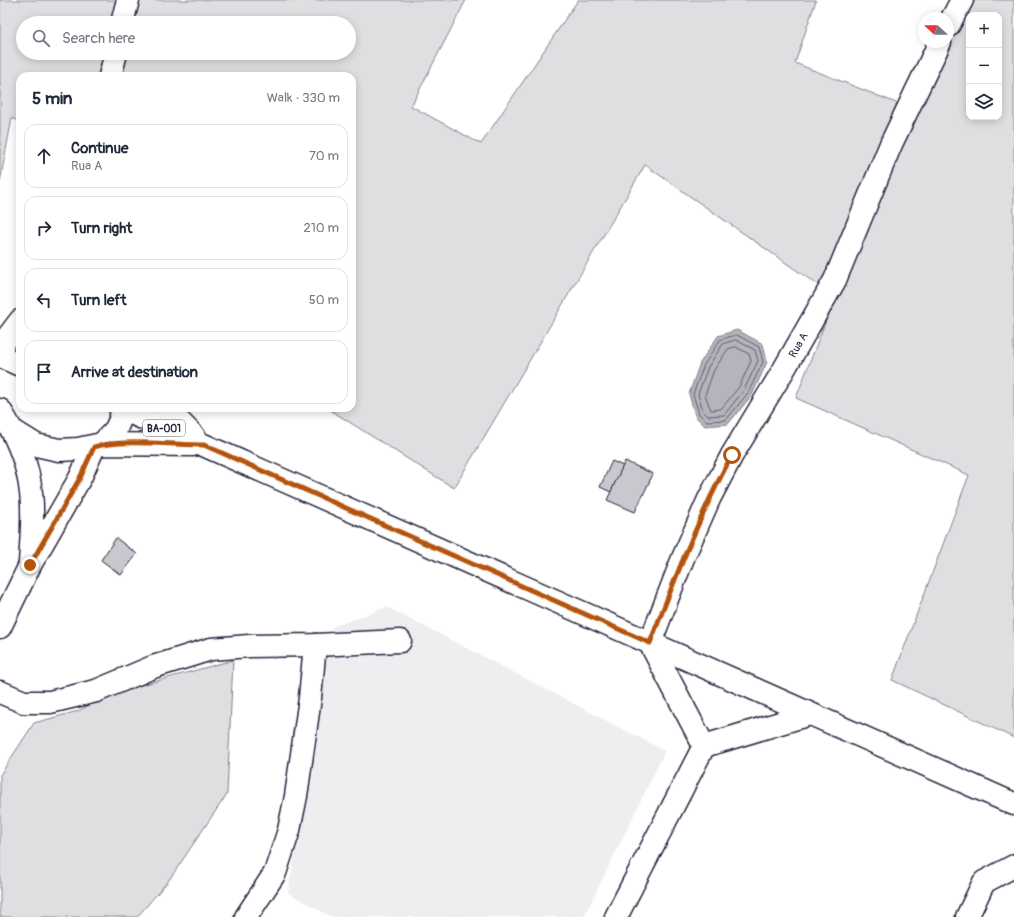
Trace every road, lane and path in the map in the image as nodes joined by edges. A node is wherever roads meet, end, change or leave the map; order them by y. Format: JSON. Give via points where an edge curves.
{"nodes":[{"id":1,"x":128,"y":0,"type":"edge"},
{"id":2,"x":962,"y":0,"type":"edge"},
{"id":3,"x":954,"y":15,"type":"edge"},
{"id":4,"x":124,"y":16,"type":"edge"},
{"id":5,"x":937,"y":48,"type":"edge"},
{"id":6,"x":114,"y":60,"type":"edge"},
{"id":7,"x":111,"y":72,"type":"edge"},
{"id":8,"x":16,"y":318,"type":"edge"},
{"id":9,"x":0,"y":320,"type":"edge"},
{"id":10,"x":16,"y":326,"type":"edge"},
{"id":11,"x":0,"y":353,"type":"edge"},
{"id":12,"x":0,"y":356,"type":"edge"},
{"id":13,"x":16,"y":363,"type":"edge"},
{"id":14,"x":0,"y":410,"type":"edge"},
{"id":15,"x":122,"y":412,"type":"edge"},
{"id":16,"x":130,"y":412,"type":"edge"},
{"id":17,"x":170,"y":412,"type":"edge"},
{"id":18,"x":12,"y":430,"type":"junction"},
{"id":19,"x":204,"y":445,"type":"junction"},
{"id":20,"x":98,"y":446,"type":"junction"},
{"id":21,"x":30,"y":565,"type":"junction"},
{"id":22,"x":0,"y":627,"type":"edge"},
{"id":23,"x":400,"y":641,"type":"dead end"},
{"id":24,"x":650,"y":643,"type":"junction"},
{"id":25,"x":315,"y":645,"type":"junction"},
{"id":26,"x":0,"y":692,"type":"edge"},
{"id":27,"x":810,"y":714,"type":"junction"},
{"id":28,"x":704,"y":746,"type":"junction"},
{"id":29,"x":1014,"y":804,"type":"edge"},
{"id":30,"x":1014,"y":866,"type":"edge"},
{"id":31,"x":246,"y":917,"type":"edge"},
{"id":32,"x":616,"y":917,"type":"edge"},
{"id":33,"x":967,"y":917,"type":"edge"}],
"edges":[{"from":1,"to":4,"type":"street"},
{"from":2,"to":3,"type":"street"},
{"from":5,"to":24,"type":"street","name":"Rua A","via":[[891,144],[835,280],[709,498]]},
{"from":6,"to":7,"type":"street"},
{"from":8,"to":9,"type":"street"},
{"from":10,"to":11,"type":"street","via":[[4,342]]},
{"from":12,"to":13,"type":"street"},
{"from":14,"to":18,"type":"street"},
{"from":15,"to":20,"type":"street","via":[[116,429]]},
{"from":16,"to":19,"type":"street","number":"BA-001"},
{"from":17,"to":19,"type":"street"},
{"from":18,"to":20,"type":"street","via":[[24,439],[47,449]]},
{"from":18,"to":21,"type":"street","via":[[24,461],[32,494]]},
{"from":19,"to":20,"type":"street"},
{"from":19,"to":24,"type":"street","number":"BA-001"},
{"from":20,"to":21,"type":"street"},
{"from":21,"to":22,"type":"street"},
{"from":23,"to":25,"type":"street"},
{"from":24,"to":27,"type":"street","number":"BA-001"},
{"from":24,"to":28,"type":"street"},
{"from":25,"to":26,"type":"street","via":[[211,649],[153,668],[96,691],[50,702],[24,702]]},
{"from":25,"to":31,"type":"street","via":[[310,698],[289,830],[275,873]]},
{"from":27,"to":28,"type":"street"},
{"from":27,"to":29,"type":"street","number":"BA-001"},
{"from":28,"to":32,"type":"street"},
{"from":30,"to":33,"type":"street","via":[[984,882]]}]}
